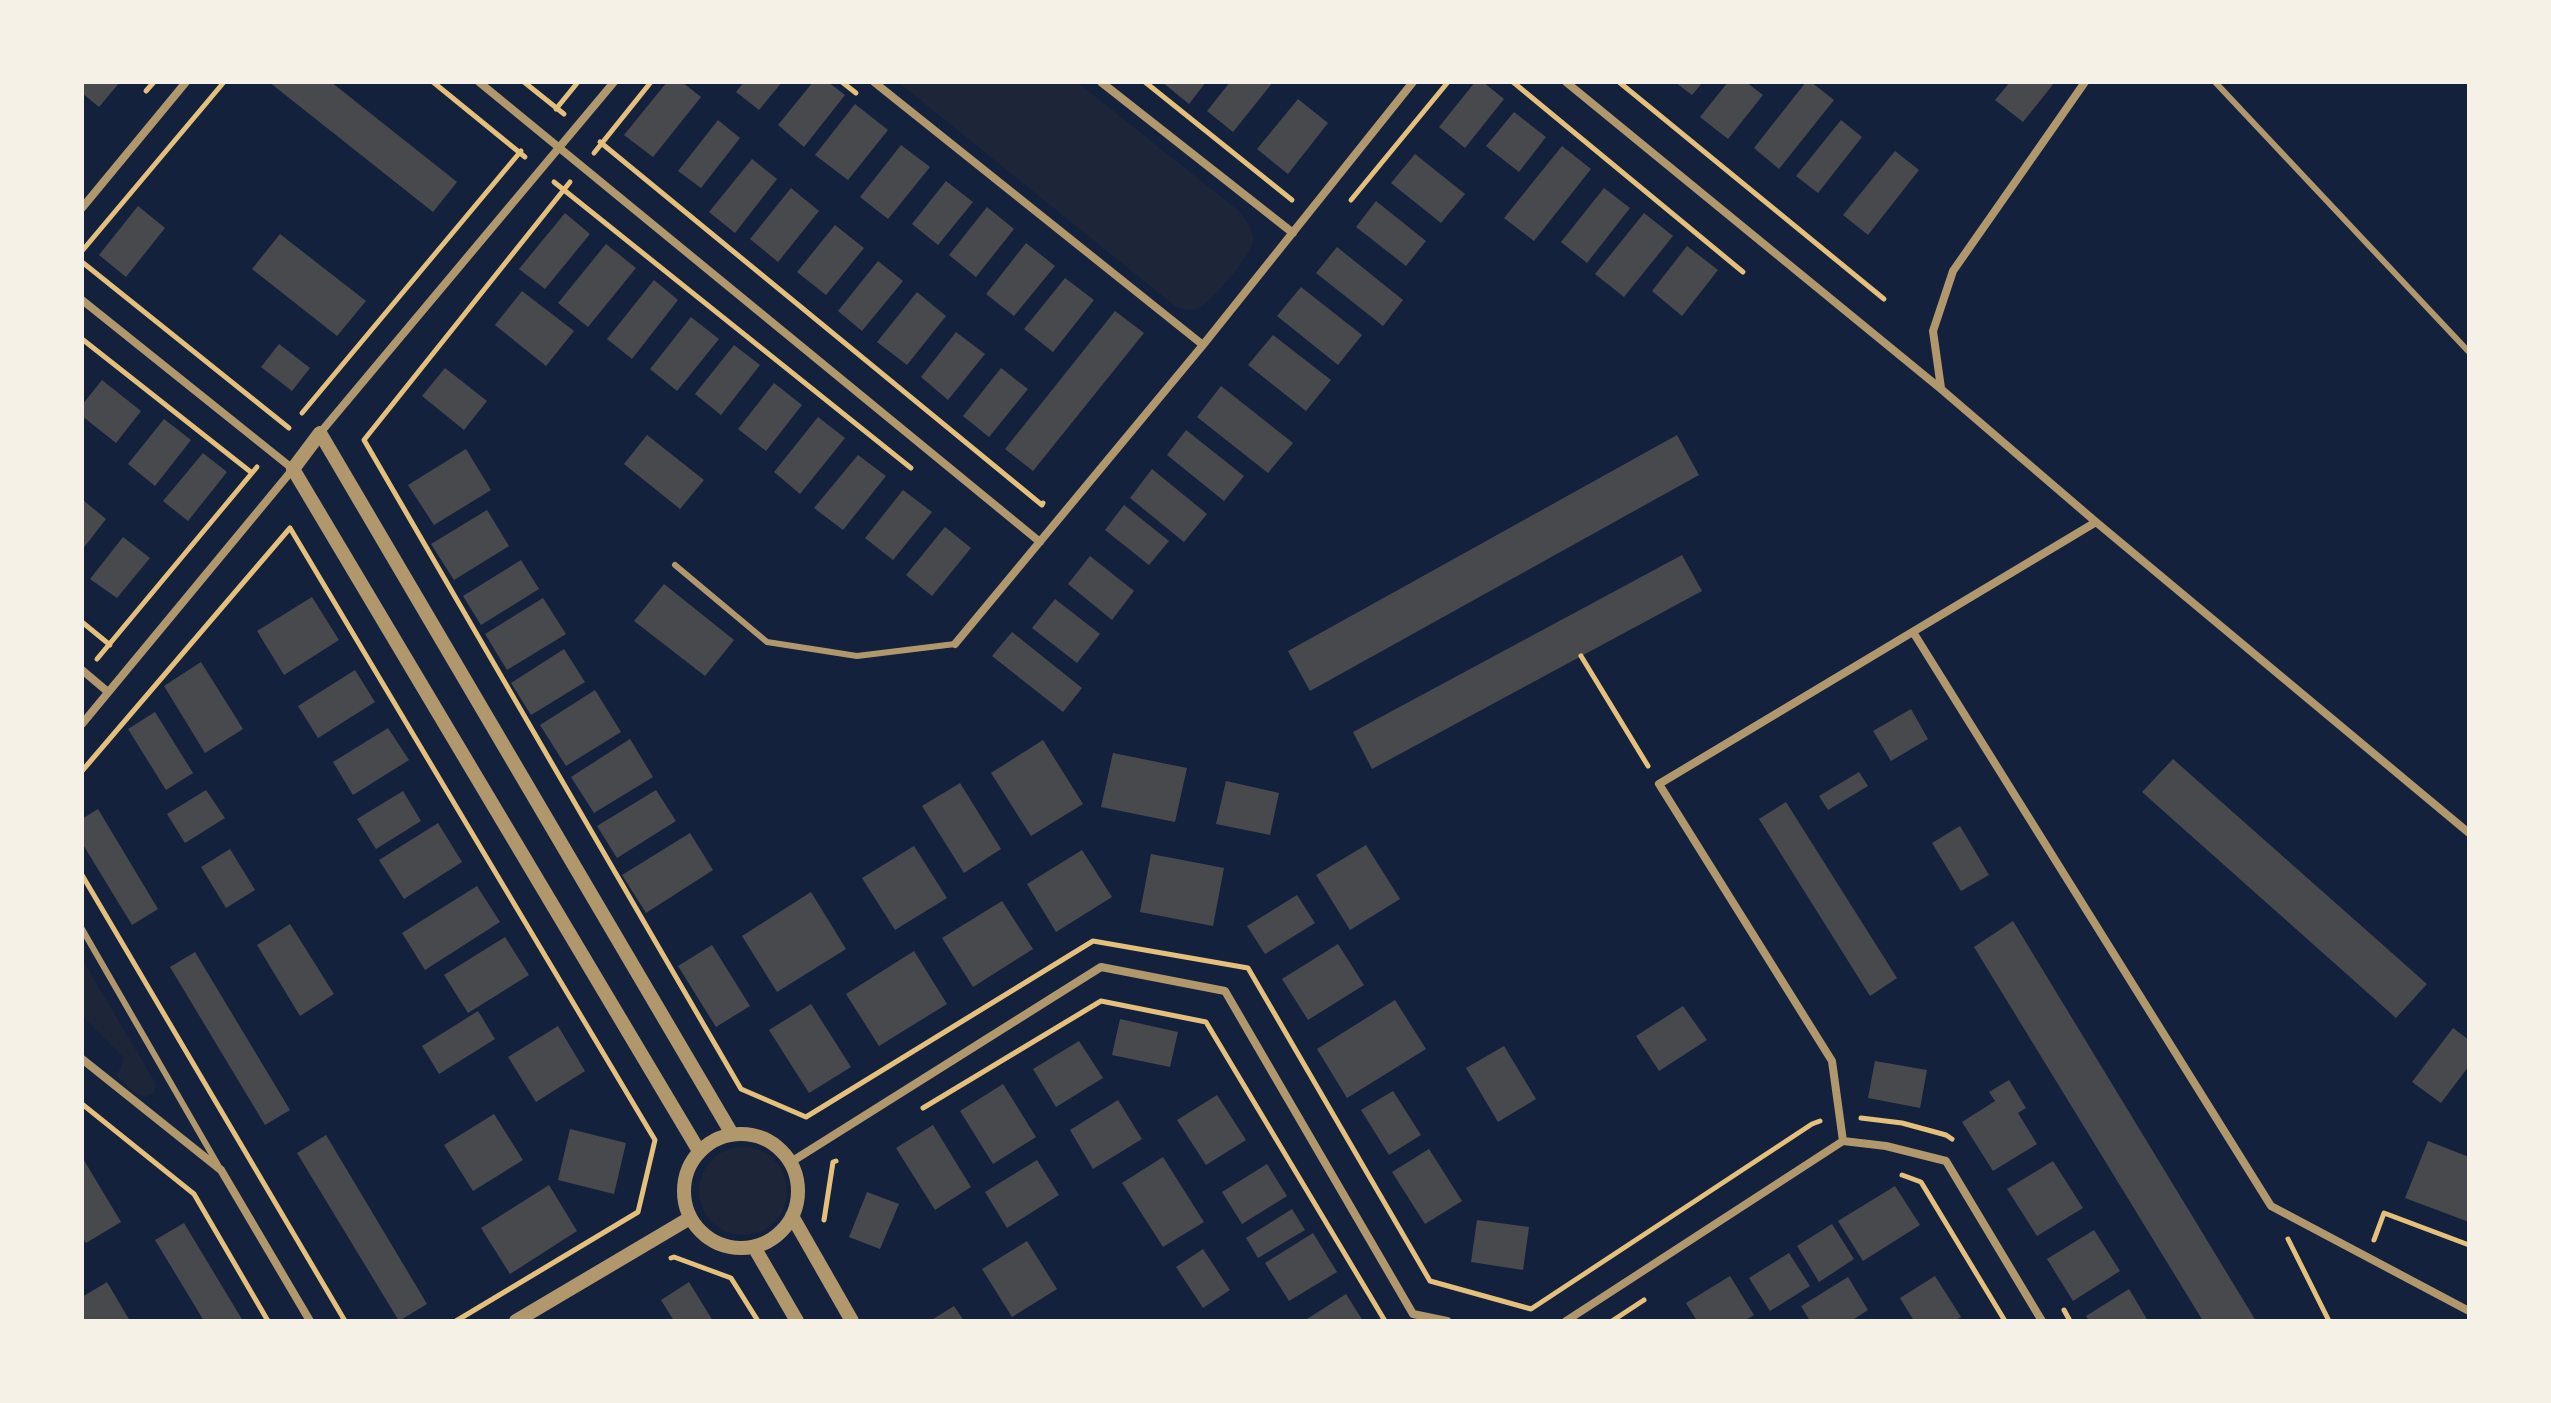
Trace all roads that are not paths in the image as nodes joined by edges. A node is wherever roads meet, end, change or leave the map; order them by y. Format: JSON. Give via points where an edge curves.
{"nodes":[{"id":1,"x":186,"y":82,"type":"edge"},
{"id":2,"x":479,"y":82,"type":"edge"},
{"id":3,"x":614,"y":82,"type":"edge"},
{"id":4,"x":874,"y":82,"type":"edge"},
{"id":5,"x":1101,"y":82,"type":"edge"},
{"id":6,"x":1413,"y":82,"type":"edge"},
{"id":7,"x":1566,"y":82,"type":"edge"},
{"id":8,"x":2085,"y":82,"type":"edge"},
{"id":9,"x":2215,"y":82,"type":"edge"},
{"id":10,"x":560,"y":149,"type":"junction"},
{"id":11,"x":82,"y":208,"type":"edge"},
{"id":12,"x":1293,"y":233,"type":"junction"},
{"id":13,"x":82,"y":300,"type":"edge"},
{"id":14,"x":1203,"y":345,"type":"junction"},
{"id":15,"x":2469,"y":352,"type":"edge"},
{"id":16,"x":1941,"y":389,"type":"junction"},
{"id":17,"x":320,"y":433,"type":"junction"},
{"id":18,"x":293,"y":469,"type":"junction"},
{"id":19,"x":2096,"y":522,"type":"junction"},
{"id":20,"x":1040,"y":542,"type":"junction"},
{"id":21,"x":675,"y":565,"type":"dead end"},
{"id":22,"x":1913,"y":632,"type":"junction"},
{"id":23,"x":955,"y":644,"type":"joint"},
{"id":24,"x":84,"y":672,"type":"edge"},
{"id":25,"x":108,"y":692,"type":"junction"},
{"id":26,"x":82,"y":724,"type":"edge"},
{"id":27,"x":2469,"y":833,"type":"edge"},
{"id":28,"x":82,"y":929,"type":"edge"},
{"id":29,"x":82,"y":1059,"type":"edge"},
{"id":30,"x":732,"y":1134,"type":"junction"},
{"id":31,"x":1843,"y":1141,"type":"junction"},
{"id":32,"x":699,"y":1151,"type":"junction"},
{"id":33,"x":791,"y":1162,"type":"junction"},
{"id":34,"x":221,"y":1170,"type":"junction"},
{"id":35,"x":792,"y":1216,"type":"junction"},
{"id":36,"x":690,"y":1218,"type":"junction"},
{"id":37,"x":754,"y":1247,"type":"junction"},
{"id":38,"x":2469,"y":1311,"type":"edge"},
{"id":39,"x":310,"y":1321,"type":"edge"},
{"id":40,"x":516,"y":1321,"type":"edge"},
{"id":41,"x":797,"y":1321,"type":"edge"},
{"id":42,"x":852,"y":1321,"type":"edge"},
{"id":43,"x":1447,"y":1321,"type":"edge"},
{"id":44,"x":1566,"y":1321,"type":"edge"},
{"id":45,"x":2042,"y":1321,"type":"edge"}],
"edges":[{"from":1,"to":11,"type":"street"},
{"from":2,"to":10,"type":"street"},
{"from":3,"to":10,"type":"street"},
{"from":4,"to":14,"type":"street"},
{"from":5,"to":12,"type":"street"},
{"from":6,"to":12,"type":"street"},
{"from":7,"to":16,"type":"street"},
{"from":8,"to":16,"type":"street","via":[[1953,271],[1933,331]]},
{"from":9,"to":15,"type":"lane"},
{"from":10,"to":17,"type":"street"},
{"from":10,"to":20,"type":"street"},
{"from":12,"to":14,"type":"street"},
{"from":13,"to":18,"type":"street"},
{"from":14,"to":20,"type":"street"},
{"from":16,"to":19,"type":"street"},
{"from":17,"to":18,"type":"street"},
{"from":17,"to":30,"type":"street"},
{"from":18,"to":25,"type":"street"},
{"from":18,"to":32,"type":"street"},
{"from":19,"to":22,"type":"street"},
{"from":19,"to":27,"type":"street"},
{"from":20,"to":23,"type":"street"},
{"from":21,"to":23,"type":"lane","via":[[767,642],[857,656]]},
{"from":22,"to":31,"type":"street","via":[[1659,784],[1832,1061]]},
{"from":22,"to":38,"type":"street","via":[[2271,1206]]},
{"from":24,"to":25,"type":"street"},
{"from":25,"to":26,"type":"street"},
{"from":28,"to":34,"type":"lane"},
{"from":29,"to":34,"type":"street"},
{"from":30,"to":32,"type":"street"},
{"from":30,"to":33,"type":"street","via":[[765,1139]]},
{"from":31,"to":44,"type":"street"},
{"from":31,"to":45,"type":"street","via":[[1946,1161]]},
{"from":32,"to":36,"type":"street","via":[[683,1183]]},
{"from":33,"to":35,"type":"street","via":[[798,1198]]},
{"from":33,"to":43,"type":"street","via":[[1101,967],[1225,991],[1413,1314]]},
{"from":34,"to":39,"type":"street"},
{"from":35,"to":37,"type":"street","via":[[776,1235]]},
{"from":35,"to":42,"type":"street"},
{"from":36,"to":37,"type":"street","via":[[717,1243]]},
{"from":36,"to":40,"type":"street"},
{"from":37,"to":41,"type":"street"}]}
